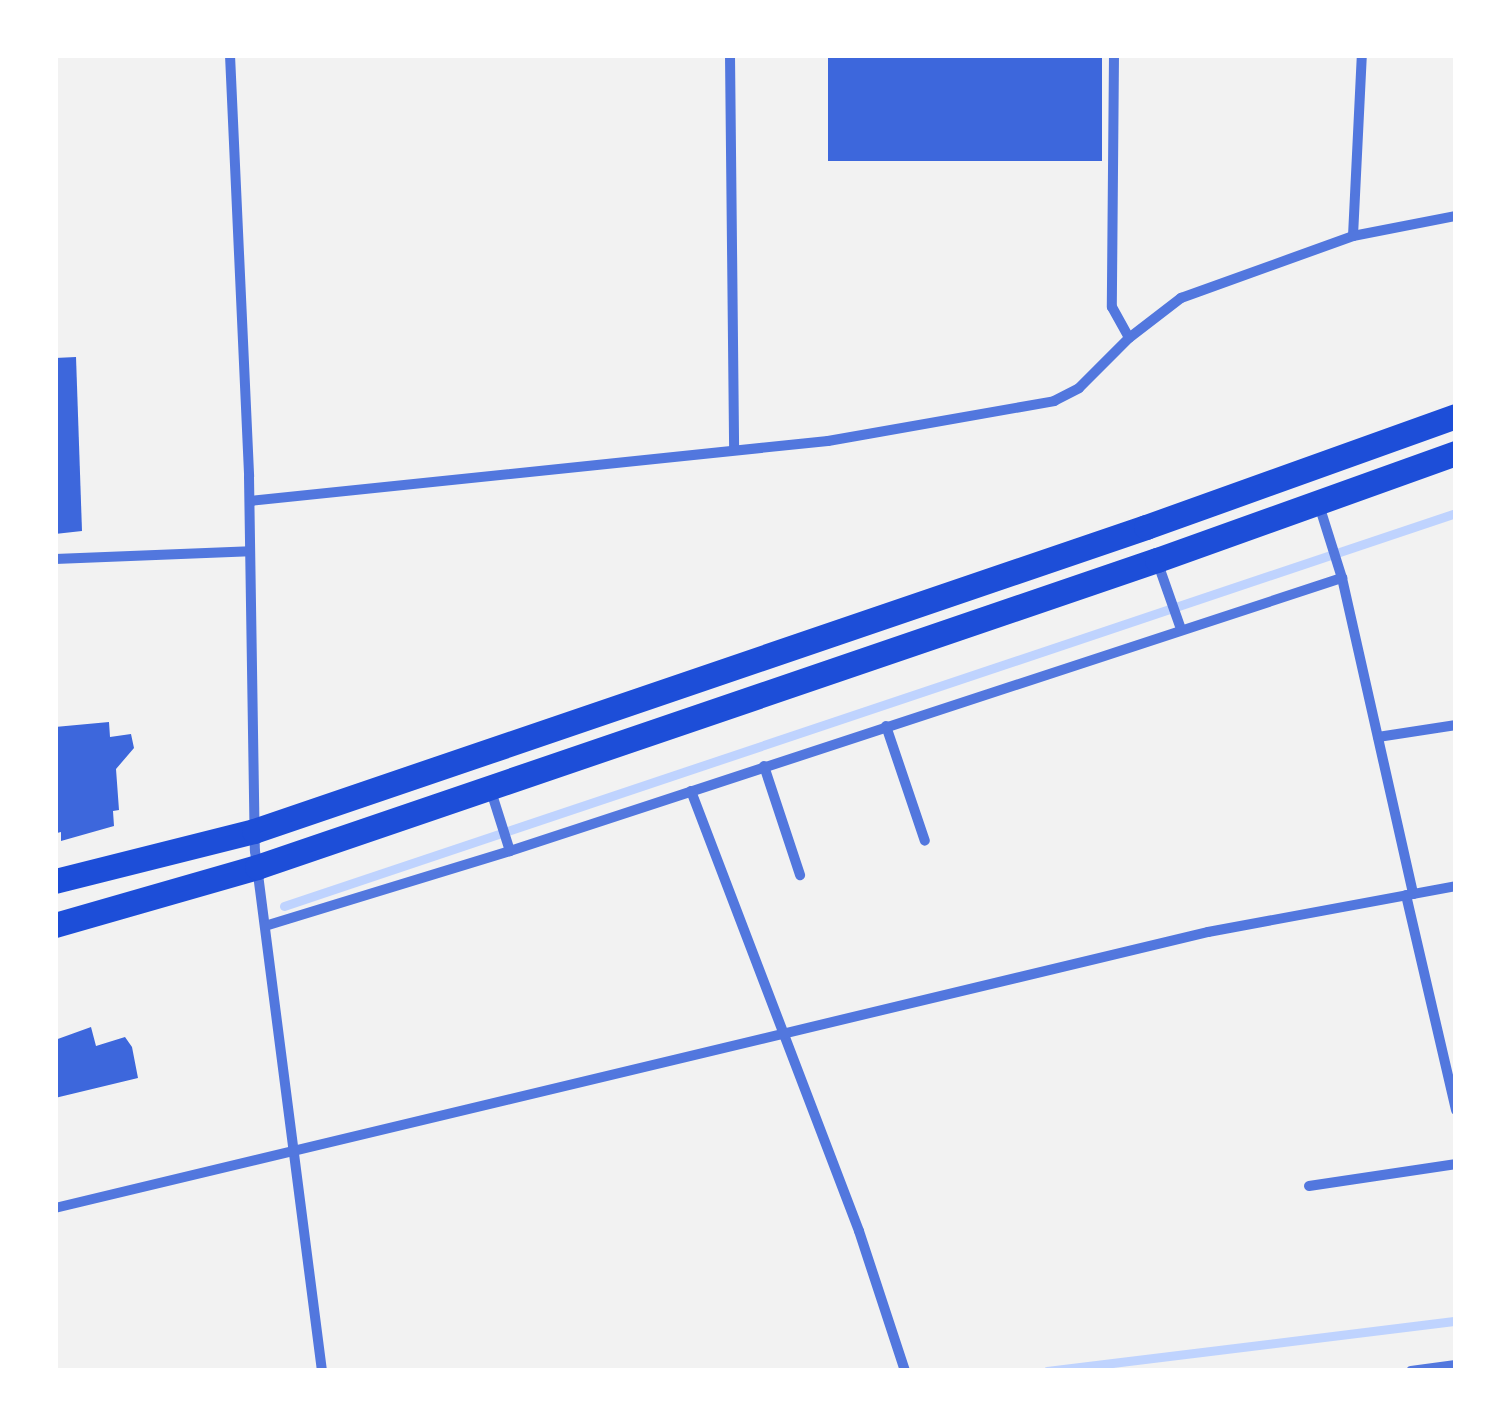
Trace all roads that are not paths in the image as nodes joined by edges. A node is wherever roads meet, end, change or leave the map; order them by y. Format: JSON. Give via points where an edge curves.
{"nodes":[{"id":1,"x":230,"y":55,"type":"edge"},
{"id":2,"x":730,"y":55,"type":"edge"},
{"id":3,"x":1114,"y":55,"type":"edge"},
{"id":4,"x":1362,"y":55,"type":"edge"},
{"id":5,"x":1456,"y":216,"type":"edge"},
{"id":6,"x":1353,"y":236,"type":"junction"},
{"id":7,"x":1128,"y":338,"type":"junction"},
{"id":8,"x":1456,"y":416,"type":"edge"},
{"id":9,"x":734,"y":450,"type":"junction"},
{"id":10,"x":1456,"y":452,"type":"edge"},
{"id":11,"x":1317,"y":500,"type":"junction"},
{"id":12,"x":250,"y":501,"type":"junction"},
{"id":13,"x":250,"y":551,"type":"junction"},
{"id":14,"x":55,"y":559,"type":"edge"},
{"id":15,"x":1156,"y":560,"type":"junction"},
{"id":16,"x":1342,"y":578,"type":"junction"},
{"id":17,"x":1180,"y":629,"type":"junction"},
{"id":18,"x":1456,"y":724,"type":"edge"},
{"id":19,"x":886,"y":726,"type":"junction"},
{"id":20,"x":1378,"y":737,"type":"junction"},
{"id":21,"x":764,"y":766,"type":"junction"},
{"id":22,"x":490,"y":787,"type":"junction"},
{"id":23,"x":690,"y":792,"type":"junction"},
{"id":24,"x":254,"y":831,"type":"junction"},
{"id":25,"x":925,"y":842,"type":"dead end"},
{"id":26,"x":510,"y":852,"type":"junction"},
{"id":27,"x":257,"y":867,"type":"junction"},
{"id":28,"x":800,"y":875,"type":"dead end"},
{"id":29,"x":55,"y":882,"type":"edge"},
{"id":30,"x":1456,"y":886,"type":"edge"},
{"id":31,"x":1410,"y":894,"type":"junction"},
{"id":32,"x":55,"y":924,"type":"edge"},
{"id":33,"x":264,"y":926,"type":"junction"},
{"id":34,"x":785,"y":1032,"type":"junction"},
{"id":35,"x":1456,"y":1110,"type":"edge"},
{"id":36,"x":292,"y":1148,"type":"junction"},
{"id":37,"x":1456,"y":1164,"type":"edge"},
{"id":38,"x":1308,"y":1186,"type":"dead end"},
{"id":39,"x":55,"y":1208,"type":"edge"},
{"id":40,"x":1456,"y":1366,"type":"edge"},
{"id":41,"x":905,"y":1370,"type":"edge"},
{"id":42,"x":322,"y":1371,"type":"edge"},
{"id":43,"x":1411,"y":1371,"type":"edge"}],
"edges":[{"from":1,"to":12,"type":"street"},
{"from":2,"to":9,"type":"street"},
{"from":3,"to":7,"type":"street","via":[[1112,307]]},
{"from":4,"to":6,"type":"street"},
{"from":5,"to":6,"type":"street"},
{"from":6,"to":7,"type":"street","via":[[1181,298]]},
{"from":7,"to":9,"type":"street","via":[[1079,388],[1054,401]]},
{"from":8,"to":24,"type":"main road"},
{"from":9,"to":12,"type":"street"},
{"from":10,"to":11,"type":"main road"},
{"from":11,"to":15,"type":"main road"},
{"from":11,"to":16,"type":"street"},
{"from":12,"to":13,"type":"street"},
{"from":13,"to":14,"type":"street"},
{"from":13,"to":24,"type":"street"},
{"from":15,"to":17,"type":"street"},
{"from":15,"to":22,"type":"main road"},
{"from":16,"to":17,"type":"street"},
{"from":16,"to":20,"type":"street"},
{"from":17,"to":19,"type":"street"},
{"from":18,"to":20,"type":"street"},
{"from":19,"to":21,"type":"street"},
{"from":19,"to":25,"type":"street"},
{"from":20,"to":31,"type":"street"},
{"from":21,"to":23,"type":"street"},
{"from":21,"to":28,"type":"street"},
{"from":22,"to":26,"type":"street"},
{"from":22,"to":27,"type":"main road"},
{"from":23,"to":26,"type":"street"},
{"from":23,"to":34,"type":"street"},
{"from":24,"to":27,"type":"street"},
{"from":24,"to":29,"type":"main road"},
{"from":26,"to":33,"type":"street"},
{"from":27,"to":32,"type":"main road"},
{"from":27,"to":33,"type":"street"},
{"from":30,"to":31,"type":"street"},
{"from":31,"to":34,"type":"street","via":[[1208,932]]},
{"from":31,"to":35,"type":"street"},
{"from":33,"to":36,"type":"street"},
{"from":34,"to":36,"type":"street"},
{"from":34,"to":41,"type":"street"},
{"from":36,"to":39,"type":"street"},
{"from":36,"to":42,"type":"street"},
{"from":37,"to":38,"type":"street"},
{"from":40,"to":43,"type":"street"}]}
